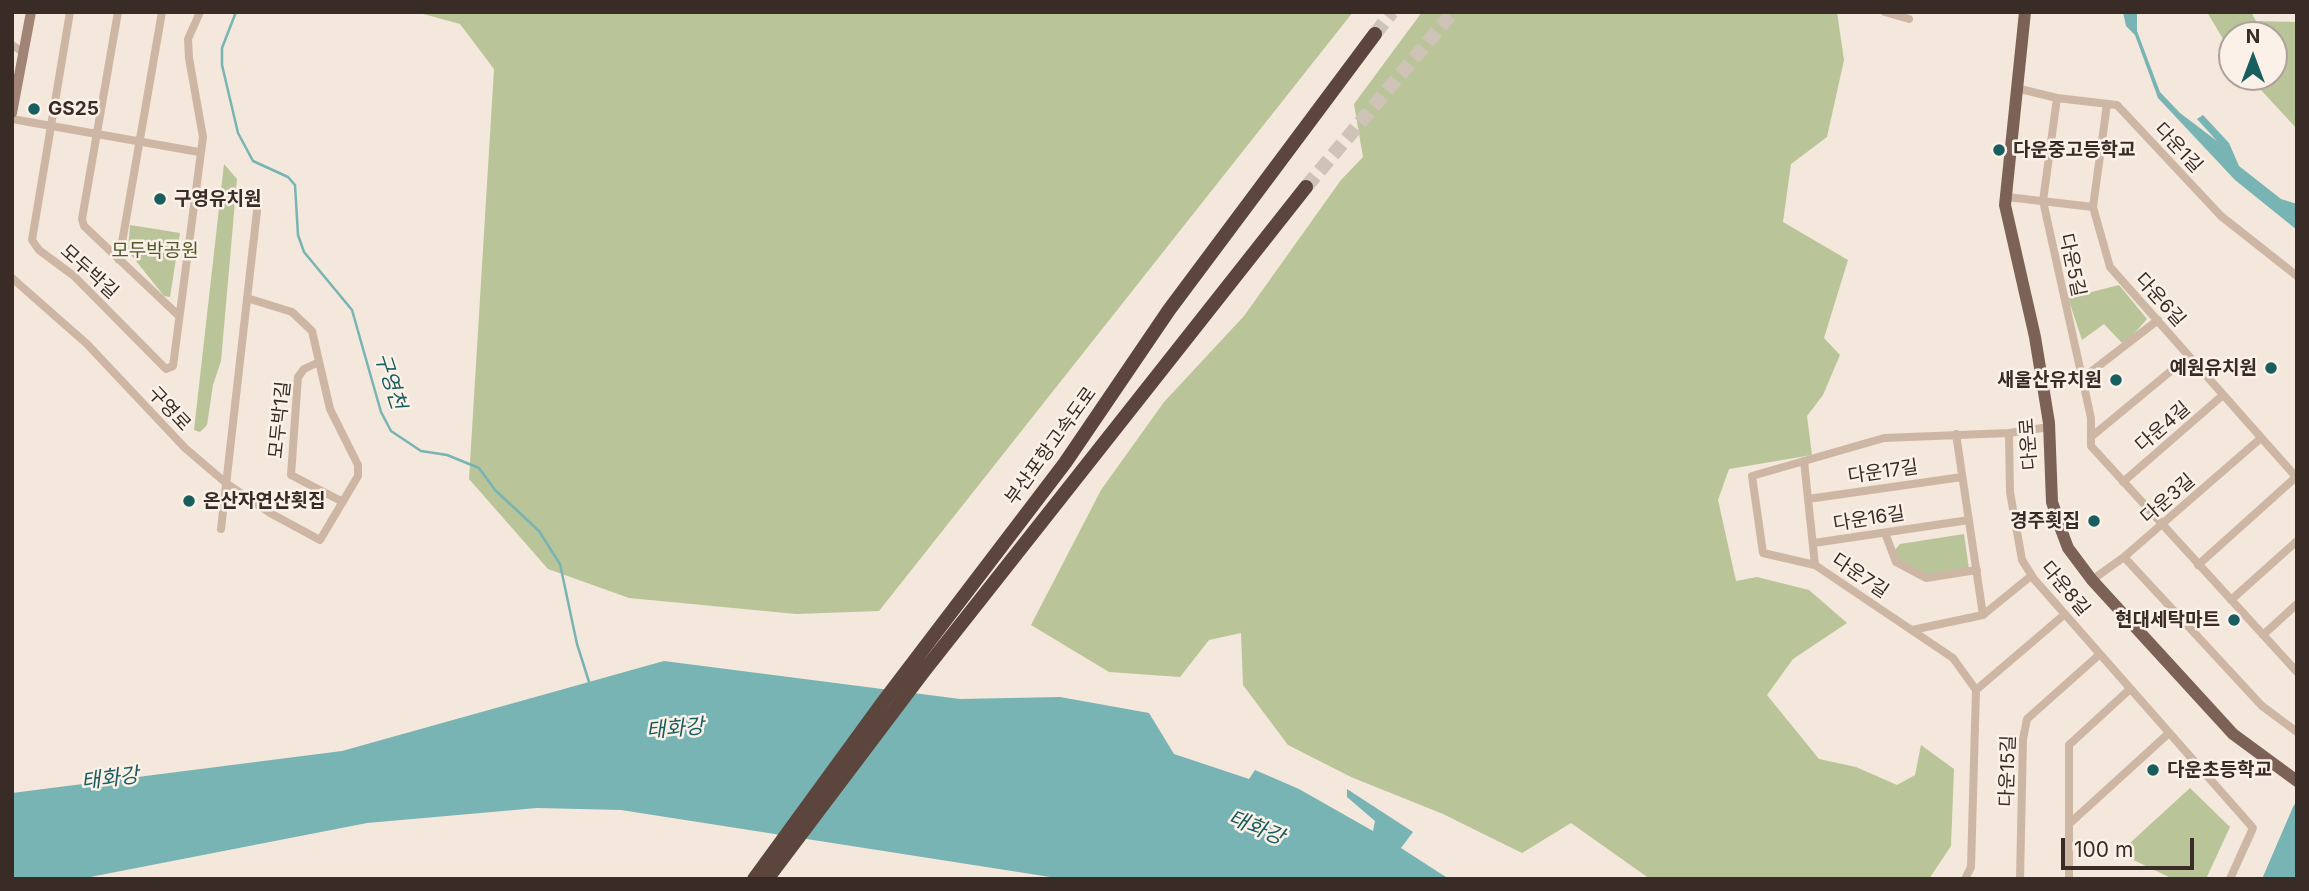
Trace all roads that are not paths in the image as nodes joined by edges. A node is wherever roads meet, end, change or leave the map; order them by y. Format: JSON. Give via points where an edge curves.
{"nodes":[{"id":1,"x":31,"y":12,"type":"edge"},
{"id":2,"x":70,"y":12,"type":"edge"},
{"id":3,"x":118,"y":12,"type":"edge"},
{"id":4,"x":162,"y":12,"type":"edge"},
{"id":5,"x":200,"y":12,"type":"edge"},
{"id":6,"x":1885,"y":12,"type":"edge"},
{"id":7,"x":2025,"y":12,"type":"edge"},
{"id":8,"x":1909,"y":19,"type":"dead end"},
{"id":9,"x":1375,"y":34,"type":"tunnel mouth"},
{"id":10,"x":12,"y":45,"type":"edge"},
{"id":11,"x":23,"y":52,"type":"junction"},
{"id":12,"x":2016,"y":88,"type":"junction"},
{"id":13,"x":2057,"y":98,"type":"junction"},
{"id":14,"x":2106,"y":104,"type":"junction"},
{"id":15,"x":12,"y":113,"type":"edge"},
{"id":16,"x":12,"y":119,"type":"edge"},
{"id":17,"x":49,"y":125,"type":"junction"},
{"id":18,"x":97,"y":134,"type":"junction"},
{"id":19,"x":139,"y":141,"type":"junction"},
{"id":20,"x":199,"y":152,"type":"junction"},
{"id":21,"x":1306,"y":187,"type":"tunnel mouth"},
{"id":22,"x":2007,"y":197,"type":"junction"},
{"id":23,"x":2043,"y":201,"type":"junction"},
{"id":24,"x":258,"y":202,"type":"dead end"},
{"id":25,"x":2093,"y":207,"type":"junction"},
{"id":26,"x":119,"y":260,"type":"junction"},
{"id":27,"x":2297,"y":276,"type":"edge"},
{"id":28,"x":12,"y":278,"type":"edge"},
{"id":29,"x":247,"y":298,"type":"junction"},
{"id":30,"x":179,"y":316,"type":"junction"},
{"id":31,"x":2158,"y":320,"type":"junction"},
{"id":32,"x":2189,"y":356,"type":"junction"},
{"id":33,"x":319,"y":362,"type":"junction"},
{"id":34,"x":2083,"y":378,"type":"junction"},
{"id":35,"x":2223,"y":395,"type":"junction"},
{"id":36,"x":2049,"y":427,"type":"junction"},
{"id":37,"x":2009,"y":433,"type":"junction"},
{"id":38,"x":1956,"y":434,"type":"junction"},
{"id":39,"x":2091,"y":437,"type":"junction"},
{"id":40,"x":2261,"y":438,"type":"junction"},
{"id":41,"x":1804,"y":461,"type":"junction"},
{"id":42,"x":1962,"y":477,"type":"junction"},
{"id":43,"x":2296,"y":478,"type":"edge"},
{"id":44,"x":2123,"y":482,"type":"junction"},
{"id":45,"x":226,"y":483,"type":"junction"},
{"id":46,"x":1808,"y":499,"type":"junction"},
{"id":47,"x":343,"y":502,"type":"junction"},
{"id":48,"x":1969,"y":520,"type":"junction"},
{"id":49,"x":2161,"y":525,"type":"junction"},
{"id":50,"x":221,"y":529,"type":"dead end"},
{"id":51,"x":1885,"y":533,"type":"junction"},
{"id":52,"x":320,"y":540,"type":"joint"},
{"id":53,"x":2297,"y":542,"type":"edge"},
{"id":54,"x":1814,"y":543,"type":"junction"},
{"id":55,"x":2124,"y":557,"type":"junction"},
{"id":56,"x":1815,"y":565,"type":"junction"},
{"id":57,"x":2198,"y":565,"type":"junction"},
{"id":58,"x":1977,"y":570,"type":"junction"},
{"id":59,"x":2031,"y":576,"type":"junction"},
{"id":60,"x":2092,"y":580,"type":"junction"},
{"id":61,"x":2231,"y":600,"type":"junction"},
{"id":62,"x":2297,"y":604,"type":"edge"},
{"id":63,"x":2065,"y":614,"type":"junction"},
{"id":64,"x":1983,"y":615,"type":"junction"},
{"id":65,"x":1912,"y":630,"type":"junction"},
{"id":66,"x":2263,"y":635,"type":"junction"},
{"id":67,"x":2100,"y":654,"type":"junction"},
{"id":68,"x":2297,"y":672,"type":"edge"},
{"id":69,"x":2130,"y":689,"type":"junction"},
{"id":70,"x":1976,"y":690,"type":"junction"},
{"id":71,"x":2297,"y":732,"type":"edge"},
{"id":72,"x":2169,"y":733,"type":"junction"},
{"id":73,"x":2292,"y":778,"type":"edge"},
{"id":74,"x":2069,"y":824,"type":"junction"},
{"id":75,"x":754,"y":879,"type":"edge"},
{"id":76,"x":767,"y":879,"type":"edge"},
{"id":77,"x":1965,"y":879,"type":"edge"},
{"id":78,"x":2020,"y":879,"type":"edge"},
{"id":79,"x":2069,"y":879,"type":"edge"},
{"id":80,"x":2230,"y":879,"type":"edge"}],
"edges":[{"from":1,"to":11,"type":"main road"},
{"from":2,"to":17,"type":"street","name":"모두박길"},
{"from":3,"to":18,"type":"street","name":"모두박길"},
{"from":4,"to":19,"type":"street","name":"모두박길"},
{"from":5,"to":20,"type":"street","name":"모두박길","via":[[188,38],[203,137]]},
{"from":6,"to":8,"type":"street"},
{"from":7,"to":12,"type":"main road","name":"다운로"},
{"from":9,"to":75,"type":"highway","name":"부산포항고속도로","via":[[1170,310],[1065,463]]},
{"from":10,"to":11,"type":"street"},
{"from":11,"to":15,"type":"main road"},
{"from":12,"to":13,"type":"street","name":"다운1길"},
{"from":12,"to":22,"type":"main road","name":"다운로"},
{"from":13,"to":14,"type":"street","name":"다운1길"},
{"from":13,"to":23,"type":"street","name":"다운5길"},
{"from":14,"to":25,"type":"street","name":"다운6길"},
{"from":14,"to":27,"type":"street","name":"다운1길","via":[[2117,106],[2221,216]]},
{"from":16,"to":17,"type":"street"},
{"from":17,"to":18,"type":"street"},
{"from":17,"to":30,"type":"street","name":"모두박길","via":[[32,240],[166,369],[173,366]]},
{"from":18,"to":19,"type":"street"},
{"from":18,"to":26,"type":"street","name":"모두박길","via":[[82,219]]},
{"from":19,"to":20,"type":"street"},
{"from":19,"to":26,"type":"street","name":"모두박길"},
{"from":20,"to":30,"type":"street","name":"모두박길"},
{"from":21,"to":76,"type":"highway","name":"부산포항고속도로"},
{"from":22,"to":23,"type":"street"},
{"from":22,"to":36,"type":"main road","name":"다운로"},
{"from":23,"to":25,"type":"street"},
{"from":23,"to":34,"type":"street","name":"다운5길"},
{"from":24,"to":29,"type":"street"},
{"from":25,"to":31,"type":"street","name":"다운6길","via":[[2110,267]]},
{"from":26,"to":30,"type":"street","name":"모두박길"},
{"from":28,"to":45,"type":"street","name":"구영로","via":[[61,318],[185,448]]},
{"from":29,"to":33,"type":"street","name":"모두박1길","via":[[277,305],[304,321],[312,331]]},
{"from":29,"to":45,"type":"street"},
{"from":31,"to":32,"type":"street","name":"다운6길"},
{"from":31,"to":34,"type":"street"},
{"from":32,"to":35,"type":"street","name":"다운6길"},
{"from":32,"to":39,"type":"street"},
{"from":33,"to":47,"type":"street","name":"모두박1길","via":[[330,410],[358,465],[358,476]]},
{"from":33,"to":47,"type":"street","name":"모두박1길","via":[[298,377],[290,475]]},
{"from":34,"to":39,"type":"street","name":"다운5길"},
{"from":35,"to":40,"type":"street","name":"다운6길"},
{"from":35,"to":44,"type":"street","name":"다운4길"},
{"from":36,"to":37,"type":"street","name":"다운7길"},
{"from":36,"to":60,"type":"main road","name":"다운로","via":[[2052,502],[2068,548]]},
{"from":37,"to":38,"type":"street","name":"다운7길"},
{"from":37,"to":59,"type":"street","name":"다운8길","via":[[2015,531]]},
{"from":38,"to":41,"type":"street","name":"다운7길","via":[[1884,438]]},
{"from":38,"to":42,"type":"street"},
{"from":39,"to":44,"type":"street","name":"다운5길","via":[[2091,446]]},
{"from":40,"to":43,"type":"street","name":"다운6길"},
{"from":40,"to":49,"type":"street","name":"다운3길"},
{"from":41,"to":46,"type":"street","name":"다운16길"},
{"from":41,"to":56,"type":"street","name":"다운7길","via":[[1752,476],[1763,553]]},
{"from":42,"to":46,"type":"street","name":"다운17길"},
{"from":42,"to":48,"type":"street"},
{"from":43,"to":57,"type":"street"},
{"from":44,"to":49,"type":"street","name":"다운5길"},
{"from":45,"to":50,"type":"street"},
{"from":45,"to":52,"type":"street","name":"구영로"},
{"from":46,"to":54,"type":"street","name":"다운16길"},
{"from":47,"to":52,"type":"street","name":"모두박1길"},
{"from":48,"to":51,"type":"street","name":"다운16길"},
{"from":48,"to":58,"type":"street"},
{"from":49,"to":55,"type":"street","name":"다운3길"},
{"from":49,"to":57,"type":"street","name":"다운5길"},
{"from":51,"to":54,"type":"street","name":"다운16길"},
{"from":51,"to":58,"type":"street","via":[[1896,562],[1926,578]]},
{"from":53,"to":61,"type":"street"},
{"from":54,"to":56,"type":"street"},
{"from":55,"to":60,"type":"street","name":"다운3길"},
{"from":55,"to":71,"type":"street","via":[[2262,706]]},
{"from":56,"to":65,"type":"street","name":"다운7길"},
{"from":57,"to":61,"type":"street","name":"다운5길"},
{"from":58,"to":64,"type":"street"},
{"from":59,"to":63,"type":"street","name":"다운8길"},
{"from":59,"to":64,"type":"street"},
{"from":60,"to":73,"type":"main road","name":"다운로","via":[[2233,734]]},
{"from":61,"to":66,"type":"street","name":"다운5길"},
{"from":62,"to":66,"type":"street"},
{"from":63,"to":67,"type":"street","name":"다운8길"},
{"from":63,"to":70,"type":"street"},
{"from":64,"to":65,"type":"street"},
{"from":65,"to":70,"type":"street","name":"다운7길","via":[[1953,658]]},
{"from":66,"to":68,"type":"street","name":"다운5길"},
{"from":67,"to":69,"type":"street","name":"다운8길"},
{"from":67,"to":78,"type":"street","name":"다운15길","via":[[2026,719]]},
{"from":69,"to":72,"type":"street","name":"다운8길"},
{"from":69,"to":74,"type":"street","via":[[2069,745]]},
{"from":70,"to":77,"type":"street","via":[[1971,866]]},
{"from":72,"to":74,"type":"street"},
{"from":72,"to":80,"type":"street","name":"다운8길","via":[[2253,828]]},
{"from":74,"to":79,"type":"street"}]}
